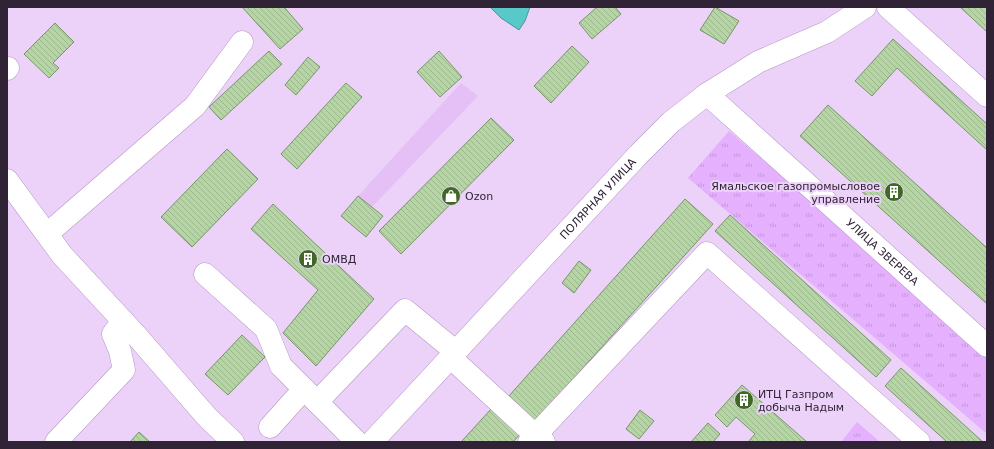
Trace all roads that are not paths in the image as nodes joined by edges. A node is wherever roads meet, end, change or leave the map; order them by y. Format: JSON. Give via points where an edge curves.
{"nodes":[{"id":1,"x":865,"y":7,"type":"edge"},
{"id":2,"x":888,"y":7,"type":"edge"},
{"id":3,"x":242,"y":42,"type":"dead end"},
{"id":4,"x":707,"y":94,"type":"junction"},
{"id":5,"x":987,"y":96,"type":"edge"},
{"id":6,"x":7,"y":180,"type":"edge"},
{"id":7,"x":14,"y":205,"type":"edge"},
{"id":8,"x":47,"y":234,"type":"junction"},
{"id":9,"x":205,"y":274,"type":"dead end"},
{"id":10,"x":123,"y":321,"type":"junction"},
{"id":11,"x":987,"y":346,"type":"edge"},
{"id":12,"x":452,"y":354,"type":"junction"},
{"id":13,"x":310,"y":395,"type":"junction"},
{"id":14,"x":270,"y":427,"type":"dead end"},
{"id":15,"x":536,"y":440,"type":"edge"},
{"id":16,"x":56,"y":442,"type":"edge"},
{"id":17,"x":233,"y":442,"type":"edge"},
{"id":18,"x":357,"y":442,"type":"edge"},
{"id":19,"x":372,"y":442,"type":"edge"},
{"id":20,"x":919,"y":442,"type":"edge"}],
"edges":[{"from":1,"to":4,"type":"street","name":"ПОЛЯРНАЯ УЛИЦА","via":[[827,32],[758,62]]},
{"from":2,"to":5,"type":"street"},
{"from":3,"to":8,"type":"street","via":[[195,106]]},
{"from":4,"to":11,"type":"street","name":"УЛИЦА ЗВЕРЕВА"},
{"from":4,"to":12,"type":"street","name":"ПОЛЯРНАЯ УЛИЦА","via":[[671,122],[639,154]]},
{"from":6,"to":7,"type":"street"},
{"from":7,"to":8,"type":"street"},
{"from":8,"to":10,"type":"street","via":[[62,255]]},
{"from":9,"to":13,"type":"street","via":[[266,329],[281,366]]},
{"from":10,"to":16,"type":"street","via":[[113,334],[124,370]]},
{"from":10,"to":17,"type":"street","via":[[207,417]]},
{"from":12,"to":13,"type":"street","via":[[405,310]]},
{"from":12,"to":15,"type":"street"},
{"from":12,"to":19,"type":"street","name":"ПОЛЯРНАЯ УЛИЦА"},
{"from":13,"to":14,"type":"street"},
{"from":13,"to":18,"type":"street"},
{"from":15,"to":20,"type":"street","via":[[707,253]]}]}
